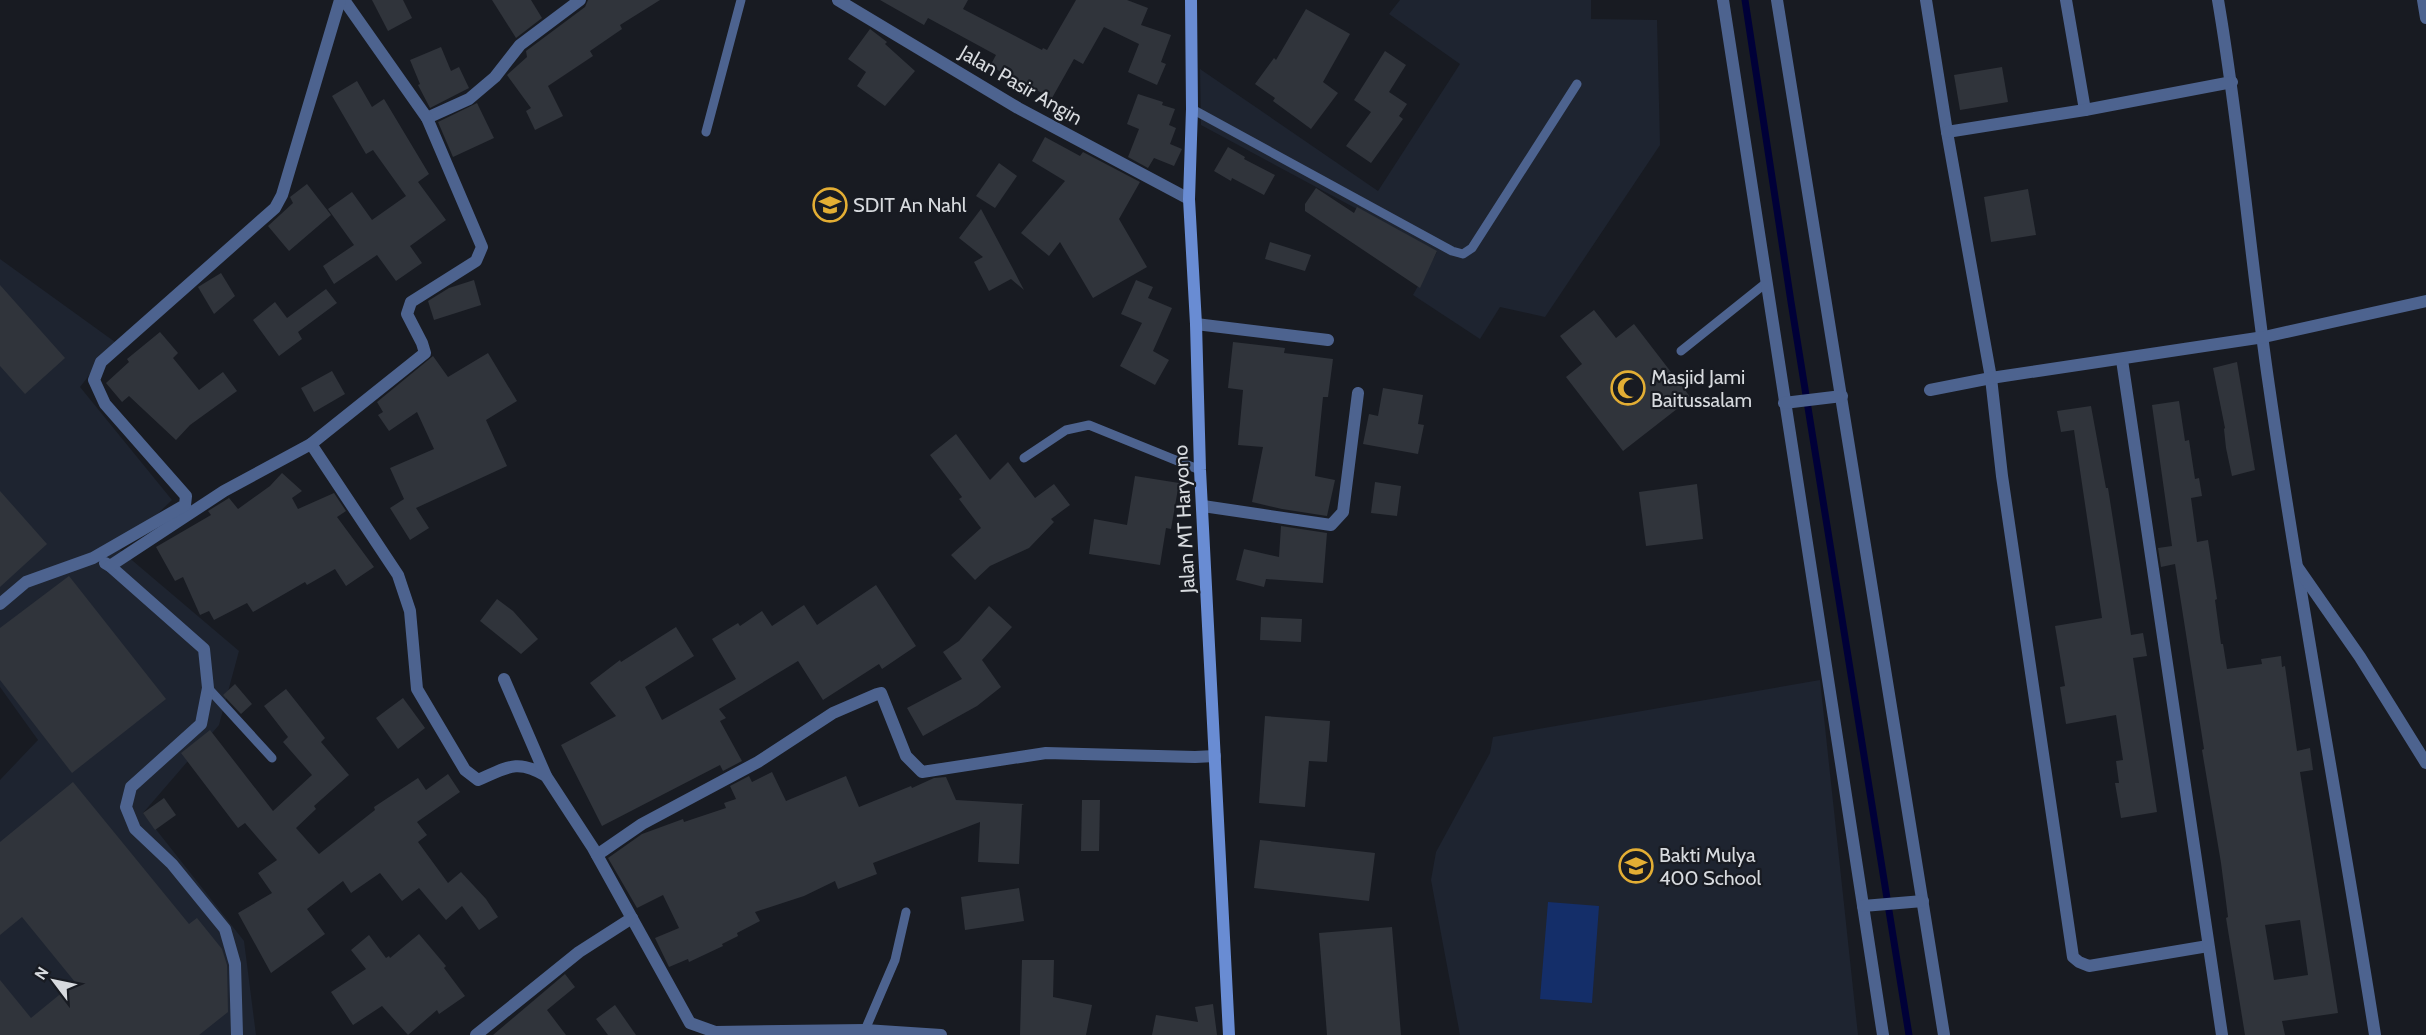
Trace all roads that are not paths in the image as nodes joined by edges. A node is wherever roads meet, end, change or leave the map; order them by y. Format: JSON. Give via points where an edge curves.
{"nodes":[{"id":1,"x":342,"y":0,"type":"edge"},
{"id":2,"x":580,"y":0,"type":"edge"},
{"id":3,"x":741,"y":0,"type":"edge"},
{"id":4,"x":838,"y":0,"type":"edge"},
{"id":5,"x":1191,"y":0,"type":"edge"},
{"id":6,"x":1723,"y":0,"type":"edge"},
{"id":7,"x":1778,"y":0,"type":"edge"},
{"id":8,"x":1926,"y":0,"type":"edge"},
{"id":9,"x":2066,"y":0,"type":"edge"},
{"id":10,"x":2218,"y":0,"type":"edge"},
{"id":11,"x":2423,"y":0,"type":"edge"},
{"id":12,"x":2426,"y":18,"type":"edge"},
{"id":13,"x":2232,"y":82,"type":"junction"},
{"id":14,"x":1577,"y":84,"type":"dead end"},
{"id":15,"x":1192,"y":110,"type":"junction"},
{"id":16,"x":2085,"y":110,"type":"junction"},
{"id":17,"x":427,"y":118,"type":"junction"},
{"id":18,"x":706,"y":132,"type":"dead end"},
{"id":19,"x":1947,"y":132,"type":"junction"},
{"id":20,"x":1189,"y":199,"type":"junction"},
{"id":21,"x":1766,"y":283,"type":"junction"},
{"id":22,"x":2426,"y":302,"type":"edge"},
{"id":23,"x":1196,"y":324,"type":"junction"},
{"id":24,"x":2264,"y":337,"type":"junction"},
{"id":25,"x":1328,"y":340,"type":"dead end"},
{"id":26,"x":1681,"y":351,"type":"dead end"},
{"id":27,"x":2122,"y":360,"type":"junction"},
{"id":28,"x":1991,"y":378,"type":"junction"},
{"id":29,"x":1930,"y":390,"type":"dead end"},
{"id":30,"x":1358,"y":393,"type":"dead end"},
{"id":31,"x":1842,"y":396,"type":"junction"},
{"id":32,"x":1790,"y":402,"type":"junction"},
{"id":33,"x":312,"y":444,"type":"junction"},
{"id":34,"x":1023,"y":458,"type":"dead end"},
{"id":35,"x":1200,"y":470,"type":"junction"},
{"id":36,"x":1203,"y":506,"type":"junction"},
{"id":37,"x":93,"y":558,"type":"junction"},
{"id":38,"x":2296,"y":565,"type":"junction"},
{"id":39,"x":110,"y":566,"type":"junction"},
{"id":40,"x":0,"y":604,"type":"edge"},
{"id":41,"x":504,"y":679,"type":"dead end"},
{"id":42,"x":208,"y":688,"type":"junction"},
{"id":43,"x":1215,"y":756,"type":"junction"},
{"id":44,"x":272,"y":758,"type":"dead end"},
{"id":45,"x":2426,"y":763,"type":"edge"},
{"id":46,"x":546,"y":776,"type":"junction"},
{"id":47,"x":597,"y":855,"type":"junction"},
{"id":48,"x":1923,"y":902,"type":"junction"},
{"id":49,"x":1864,"y":906,"type":"junction"},
{"id":50,"x":906,"y":912,"type":"dead end"},
{"id":51,"x":632,"y":918,"type":"junction"},
{"id":52,"x":2208,"y":946,"type":"junction"},
{"id":53,"x":865,"y":1030,"type":"junction"},
{"id":54,"x":741,"y":1033,"type":"edge"},
{"id":55,"x":237,"y":1035,"type":"edge"},
{"id":56,"x":476,"y":1035,"type":"edge"},
{"id":57,"x":940,"y":1035,"type":"edge"},
{"id":58,"x":1229,"y":1035,"type":"edge"},
{"id":59,"x":1882,"y":1035,"type":"edge"},
{"id":60,"x":1944,"y":1035,"type":"edge"},
{"id":61,"x":2222,"y":1035,"type":"edge"},
{"id":62,"x":2375,"y":1035,"type":"edge"}],
"edges":[{"from":1,"to":17,"type":"street"},
{"from":1,"to":37,"type":"street","via":[[275,208],[101,362],[94,380],[105,404],[186,496],[186,502]]},
{"from":2,"to":17,"type":"street","via":[[520,45],[495,77],[469,99]]},
{"from":3,"to":18,"type":"lane"},
{"from":4,"to":20,"type":"street","name":"Jalan Pasir Angin","via":[[1017,108]]},
{"from":5,"to":15,"type":"main road","name":"Jalan MT Haryono"},
{"from":6,"to":21,"type":"street"},
{"from":7,"to":31,"type":"street"},
{"from":8,"to":19,"type":"street"},
{"from":9,"to":16,"type":"street"},
{"from":10,"to":13,"type":"street"},
{"from":11,"to":12,"type":"street"},
{"from":13,"to":16,"type":"street"},
{"from":13,"to":24,"type":"street"},
{"from":14,"to":15,"type":"lane","via":[[1472,248],[1463,254]]},
{"from":15,"to":20,"type":"main road","name":"Jalan MT Haryono"},
{"from":16,"to":19,"type":"street"},
{"from":17,"to":33,"type":"street","via":[[482,247],[476,261],[411,302],[407,314],[425,353]]},
{"from":19,"to":28,"type":"street"},
{"from":20,"to":23,"type":"main road","name":"Jalan MT Haryono"},
{"from":21,"to":26,"type":"lane"},
{"from":21,"to":32,"type":"street"},
{"from":22,"to":24,"type":"street"},
{"from":23,"to":25,"type":"street"},
{"from":23,"to":35,"type":"main road","name":"Jalan MT Haryono"},
{"from":24,"to":27,"type":"street"},
{"from":24,"to":38,"type":"street"},
{"from":27,"to":28,"type":"street"},
{"from":27,"to":52,"type":"street"},
{"from":28,"to":29,"type":"street"},
{"from":28,"to":52,"type":"street","via":[[2073,957],[2090,966]]},
{"from":30,"to":36,"type":"street","via":[[1343,512],[1331,525]]},
{"from":31,"to":32,"type":"street"},
{"from":31,"to":48,"type":"street"},
{"from":32,"to":49,"type":"street"},
{"from":33,"to":39,"type":"street","via":[[225,491]]},
{"from":33,"to":46,"type":"street","via":[[398,576],[410,611],[417,689],[465,770],[478,780],[516,764],[532,767]]},
{"from":34,"to":35,"type":"lane","via":[[1066,430],[1089,424]]},
{"from":35,"to":36,"type":"main road","name":"Jalan MT Haryono"},
{"from":36,"to":43,"type":"main road","name":"Jalan MT Haryono"},
{"from":37,"to":39,"type":"street"},
{"from":37,"to":40,"type":"street","via":[[26,582]]},
{"from":38,"to":45,"type":"street","via":[[2360,657]]},
{"from":38,"to":62,"type":"street"},
{"from":39,"to":42,"type":"street","via":[[204,649]]},
{"from":41,"to":46,"type":"street"},
{"from":42,"to":44,"type":"lane"},
{"from":42,"to":55,"type":"street","via":[[201,724],[131,787],[126,807],[135,829],[172,864],[225,929],[235,964]]},
{"from":43,"to":47,"type":"street","via":[[1046,753],[922,772],[906,756],[881,693],[833,713],[758,762],[642,824]]},
{"from":43,"to":58,"type":"main road","name":"Jalan MT Haryono"},
{"from":46,"to":47,"type":"street"},
{"from":47,"to":51,"type":"street"},
{"from":48,"to":49,"type":"street"},
{"from":48,"to":60,"type":"street"},
{"from":49,"to":59,"type":"street"},
{"from":50,"to":53,"type":"lane","via":[[895,960]]},
{"from":51,"to":54,"type":"street","via":[[690,1023],[715,1032]]},
{"from":51,"to":56,"type":"street","via":[[579,952]]},
{"from":52,"to":61,"type":"street"},
{"from":53,"to":54,"type":"street"},
{"from":53,"to":57,"type":"street"}]}
